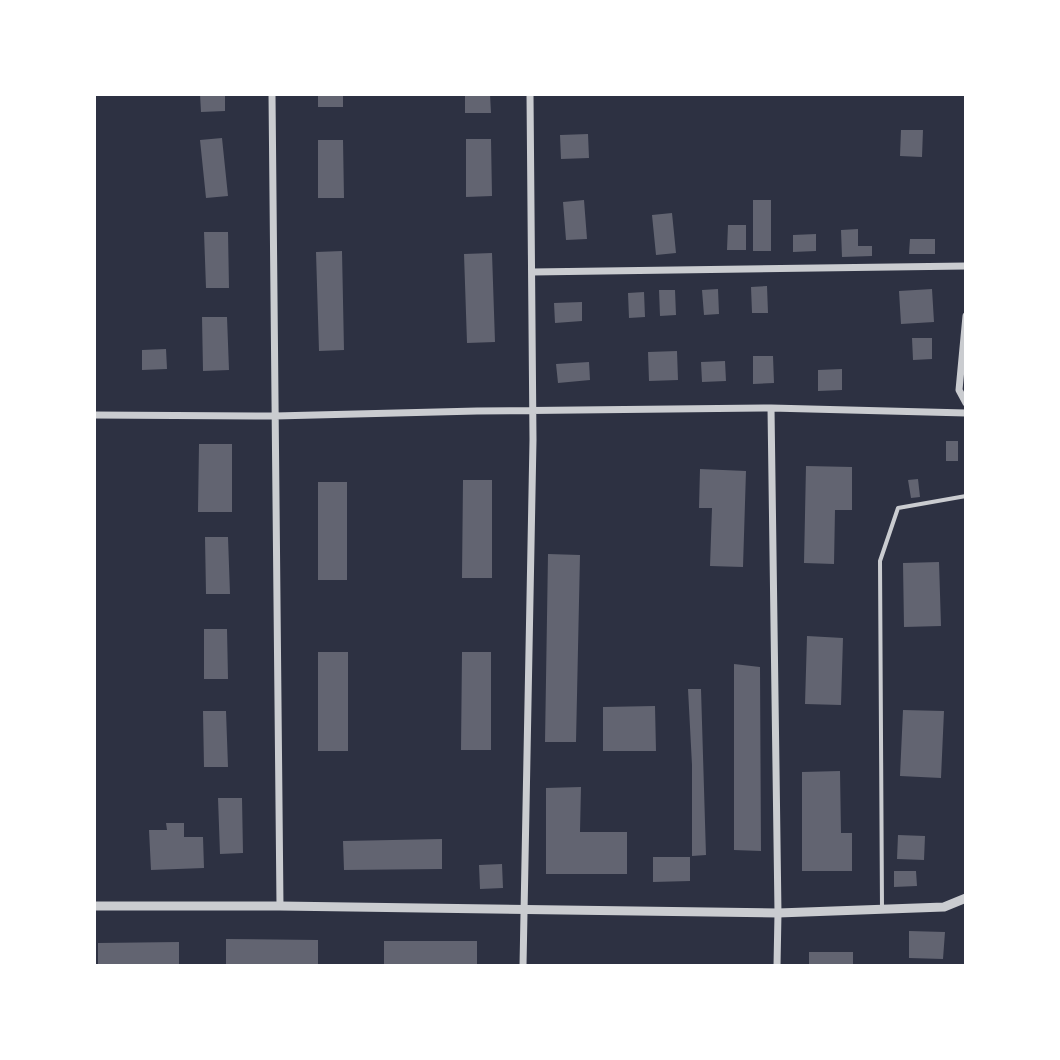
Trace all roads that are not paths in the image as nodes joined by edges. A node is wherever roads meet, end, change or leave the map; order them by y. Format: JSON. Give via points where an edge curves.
{"nodes":[{"id":1,"x":272,"y":94,"type":"edge"},
{"id":2,"x":530,"y":94,"type":"edge"},
{"id":3,"x":966,"y":266,"type":"edge"},
{"id":4,"x":532,"y":272,"type":"junction"},
{"id":5,"x":966,"y":316,"type":"edge"},
{"id":6,"x":966,"y":403,"type":"edge"},
{"id":7,"x":771,"y":408,"type":"junction"},
{"id":8,"x":533,"y":410,"type":"junction"},
{"id":9,"x":966,"y":413,"type":"edge"},
{"id":10,"x":94,"y":415,"type":"edge"},
{"id":11,"x":275,"y":416,"type":"junction"},
{"id":12,"x":966,"y":496,"type":"edge"},
{"id":13,"x":966,"y":898,"type":"edge"},
{"id":14,"x":94,"y":906,"type":"edge"},
{"id":15,"x":280,"y":906,"type":"junction"},
{"id":16,"x":523,"y":909,"type":"junction"},
{"id":17,"x":882,"y":909,"type":"junction"},
{"id":18,"x":778,"y":913,"type":"junction"},
{"id":19,"x":523,"y":966,"type":"edge"},
{"id":20,"x":777,"y":966,"type":"edge"}],
"edges":[{"from":1,"to":11,"type":"street"},
{"from":2,"to":4,"type":"street"},
{"from":3,"to":4,"type":"street"},
{"from":4,"to":8,"type":"street"},
{"from":5,"to":6,"type":"street","via":[[959,390]]},
{"from":7,"to":8,"type":"street"},
{"from":7,"to":9,"type":"street"},
{"from":7,"to":18,"type":"street"},
{"from":8,"to":11,"type":"street"},
{"from":8,"to":16,"type":"street"},
{"from":10,"to":11,"type":"street"},
{"from":11,"to":15,"type":"street"},
{"from":12,"to":17,"type":"lane","via":[[898,508],[880,561]]},
{"from":13,"to":17,"type":"street","via":[[944,907]]},
{"from":14,"to":15,"type":"street"},
{"from":15,"to":16,"type":"street"},
{"from":16,"to":18,"type":"street"},
{"from":16,"to":19,"type":"street"},
{"from":17,"to":18,"type":"street"},
{"from":18,"to":20,"type":"street"}]}
